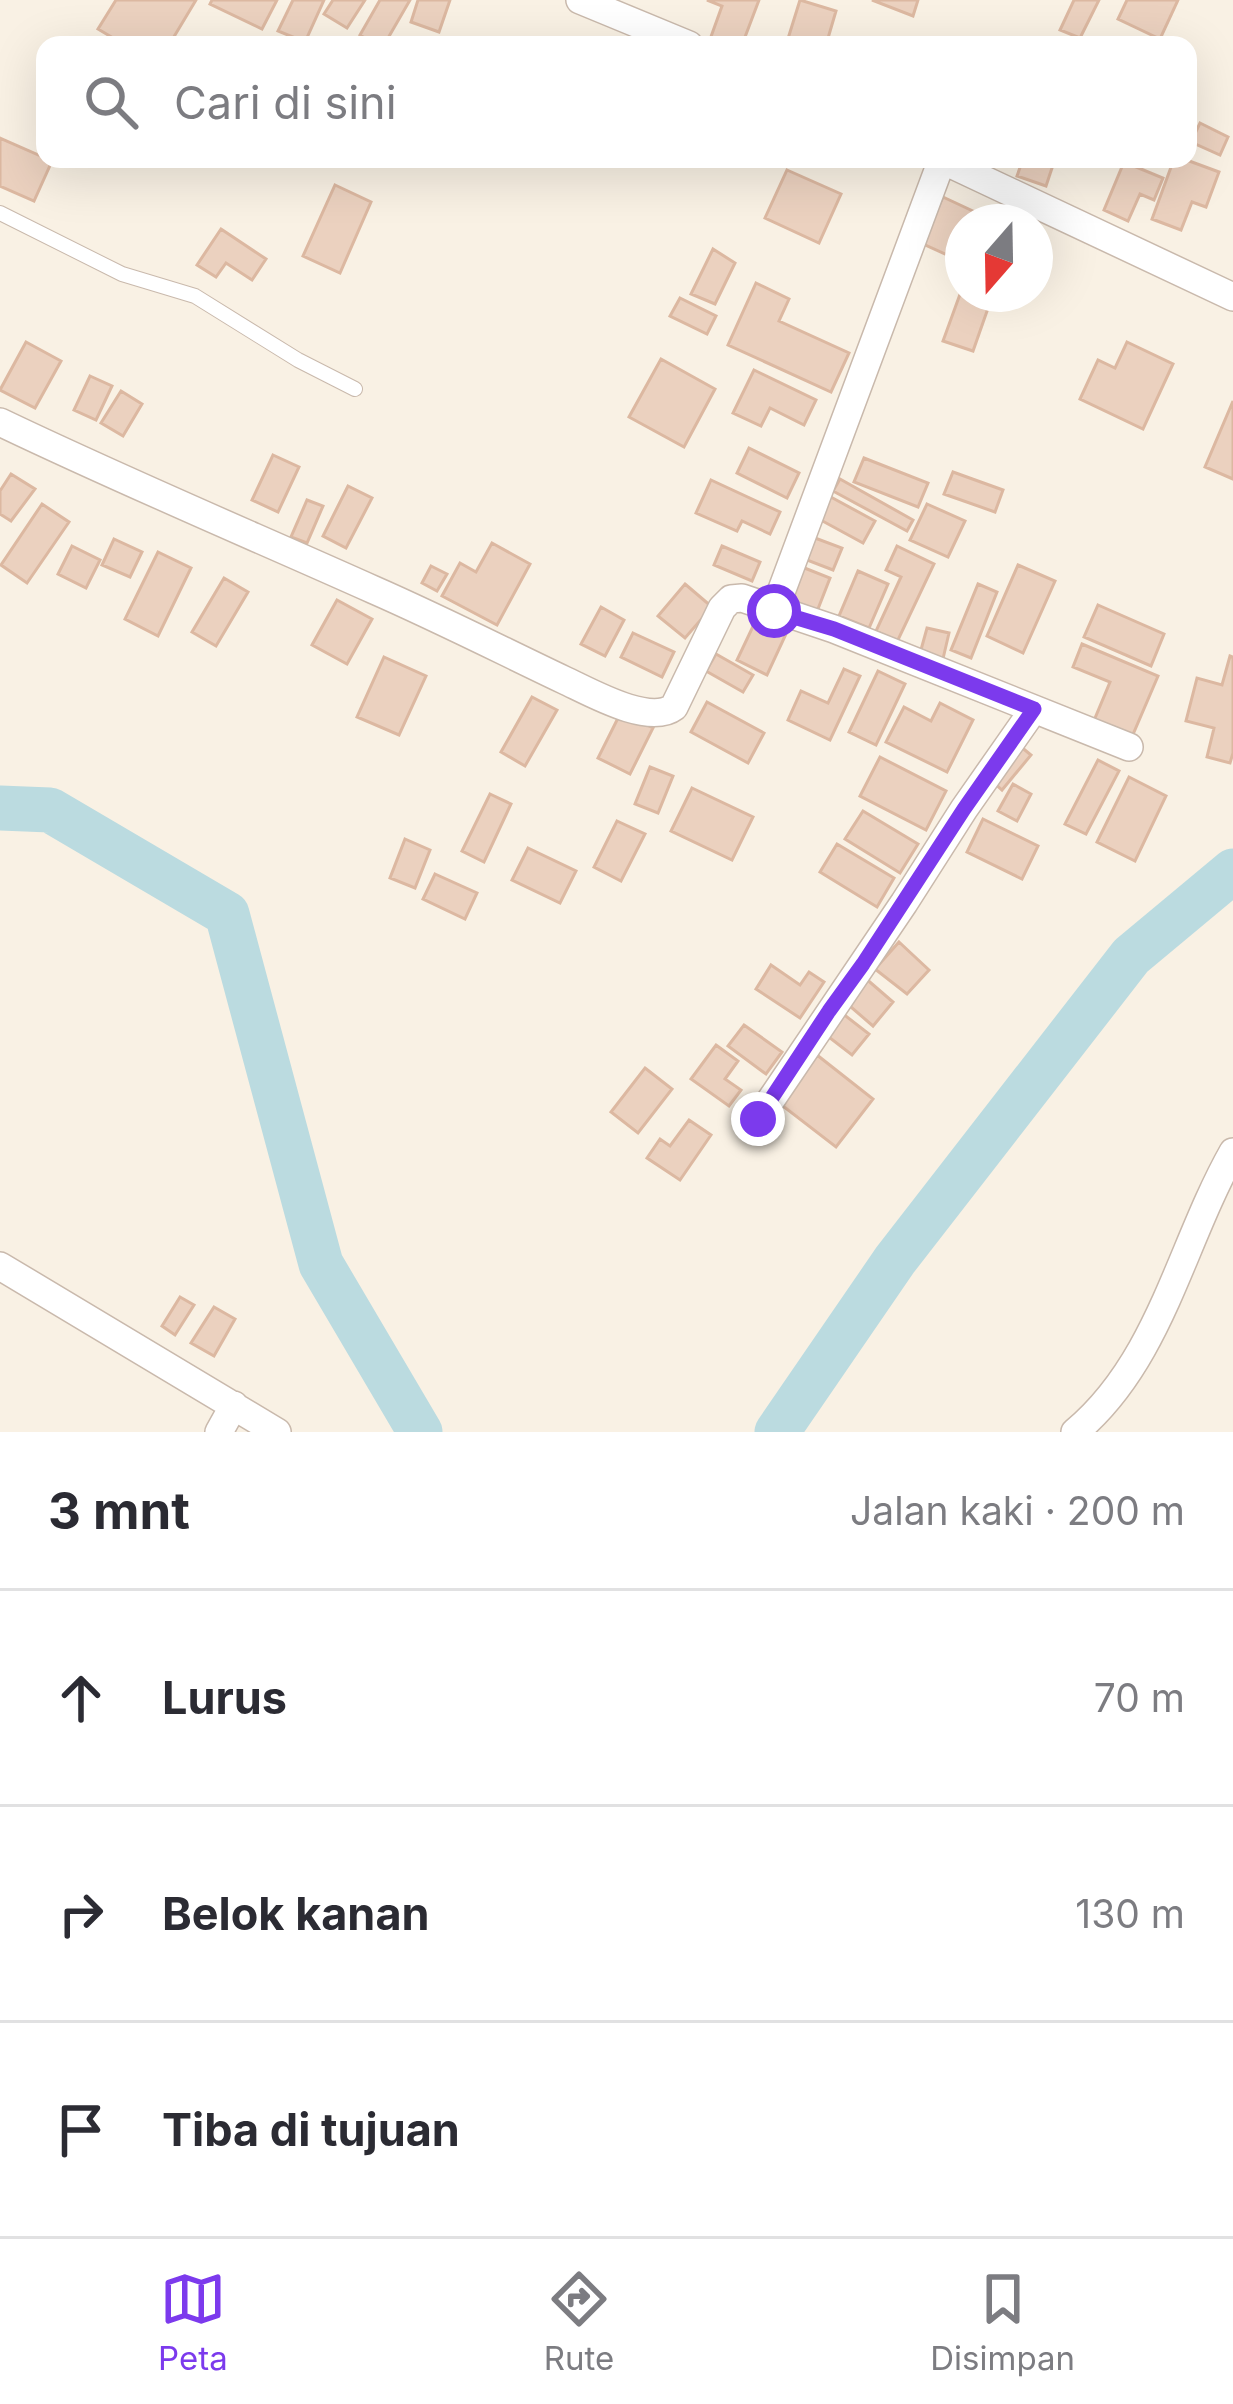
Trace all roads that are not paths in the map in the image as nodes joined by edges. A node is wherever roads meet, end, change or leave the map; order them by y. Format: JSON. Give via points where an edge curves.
{"nodes":[{"id":1,"x":580,"y":0,"type":"edge"},
{"id":2,"x":662,"y":0,"type":"edge"},
{"id":3,"x":650,"y":27,"type":"junction"},
{"id":4,"x":670,"y":36,"type":"edge"},
{"id":5,"x":938,"y":168,"type":"edge"},
{"id":6,"x":958,"y":168,"type":"edge"},
{"id":7,"x":0,"y":213,"type":"edge"},
{"id":8,"x":1233,"y":297,"type":"edge"},
{"id":9,"x":355,"y":389,"type":"dead end"},
{"id":10,"x":0,"y":422,"type":"edge"},
{"id":11,"x":774,"y":611,"type":"junction"},
{"id":12,"x":1034,"y":709,"type":"junction"},
{"id":13,"x":1129,"y":747,"type":"dead end"},
{"id":14,"x":758,"y":1119,"type":"dead end"},
{"id":15,"x":1233,"y":1152,"type":"edge"},
{"id":16,"x":0,"y":1266,"type":"edge"},
{"id":17,"x":234,"y":1405,"type":"junction"},
{"id":18,"x":219,"y":1432,"type":"edge"},
{"id":19,"x":277,"y":1432,"type":"edge"},
{"id":20,"x":1075,"y":1432,"type":"edge"}],
"edges":[{"from":1,"to":3,"type":"street"},
{"from":2,"to":3,"type":"street"},
{"from":3,"to":4,"type":"street"},
{"from":5,"to":11,"type":"street"},
{"from":6,"to":8,"type":"street"},
{"from":7,"to":9,"type":"lane","via":[[122,274],[195,296]]},
{"from":10,"to":11,"type":"street","via":[[651,715],[674,707],[731,599]]},
{"from":11,"to":12,"type":"street"},
{"from":12,"to":13,"type":"street"},
{"from":12,"to":14,"type":"street"},
{"from":15,"to":20,"type":"street","via":[[1126,1378]]},
{"from":16,"to":17,"type":"street"},
{"from":17,"to":18,"type":"street"},
{"from":17,"to":19,"type":"street"}]}
